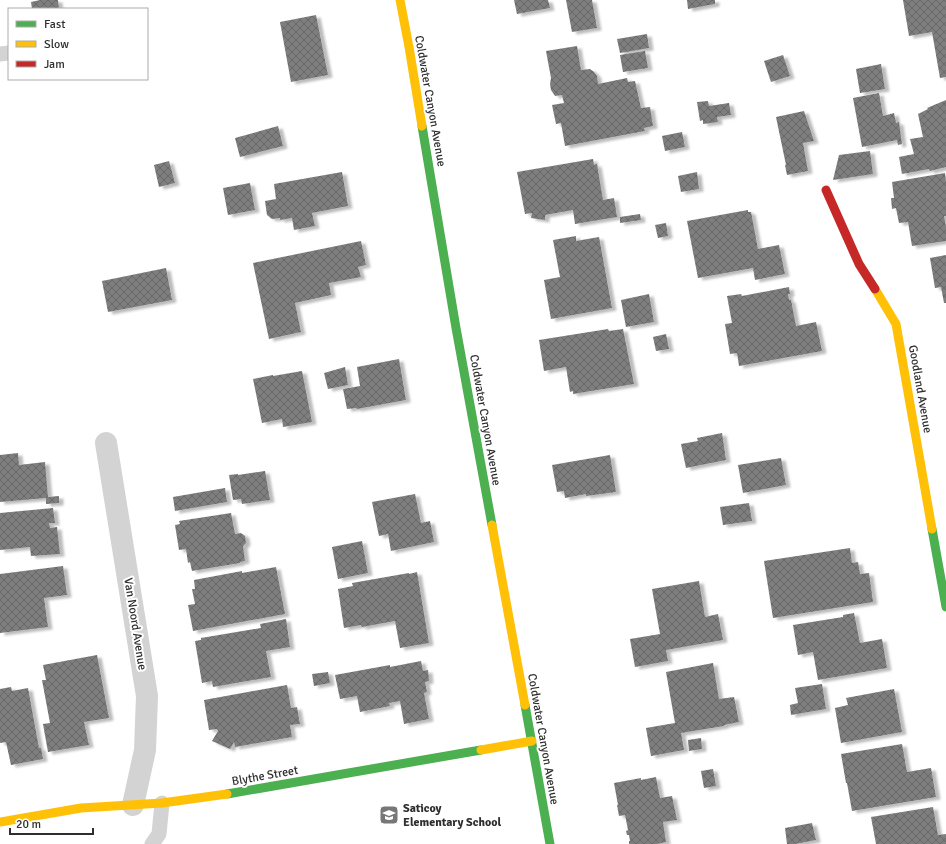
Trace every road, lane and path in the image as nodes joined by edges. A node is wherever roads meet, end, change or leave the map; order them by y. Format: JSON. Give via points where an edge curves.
{"nodes":[{"id":1,"x":400,"y":0,"type":"edge"},
{"id":2,"x":826,"y":190,"type":"dead end"},
{"id":3,"x":106,"y":443,"type":"dead end"},
{"id":4,"x":946,"y":607,"type":"edge"},
{"id":5,"x":532,"y":741,"type":"junction"},
{"id":6,"x":162,"y":803,"type":"junction"},
{"id":7,"x":134,"y":805,"type":"junction"},
{"id":8,"x":0,"y":822,"type":"edge"},
{"id":9,"x":152,"y":844,"type":"edge"},
{"id":10,"x":550,"y":844,"type":"edge"}],
"edges":[{"from":1,"to":5,"type":"street","name":"Coldwater Canyon Avenue","via":[[456,328]]},
{"from":2,"to":4,"type":"street","name":"Goodland Avenue","via":[[859,264],[896,324]]},
{"from":3,"to":7,"type":"street","name":"Van Noord Avenue","via":[[147,696],[145,750]]},
{"from":5,"to":6,"type":"street","name":"Blythe Street"},
{"from":5,"to":10,"type":"street","name":"Coldwater Canyon Avenue"},
{"from":6,"to":7,"type":"street","name":"Blythe Street"},
{"from":6,"to":9,"type":"lane","via":[[159,834]]},
{"from":7,"to":8,"type":"street","name":"Blythe Street","via":[[81,808]]}]}
